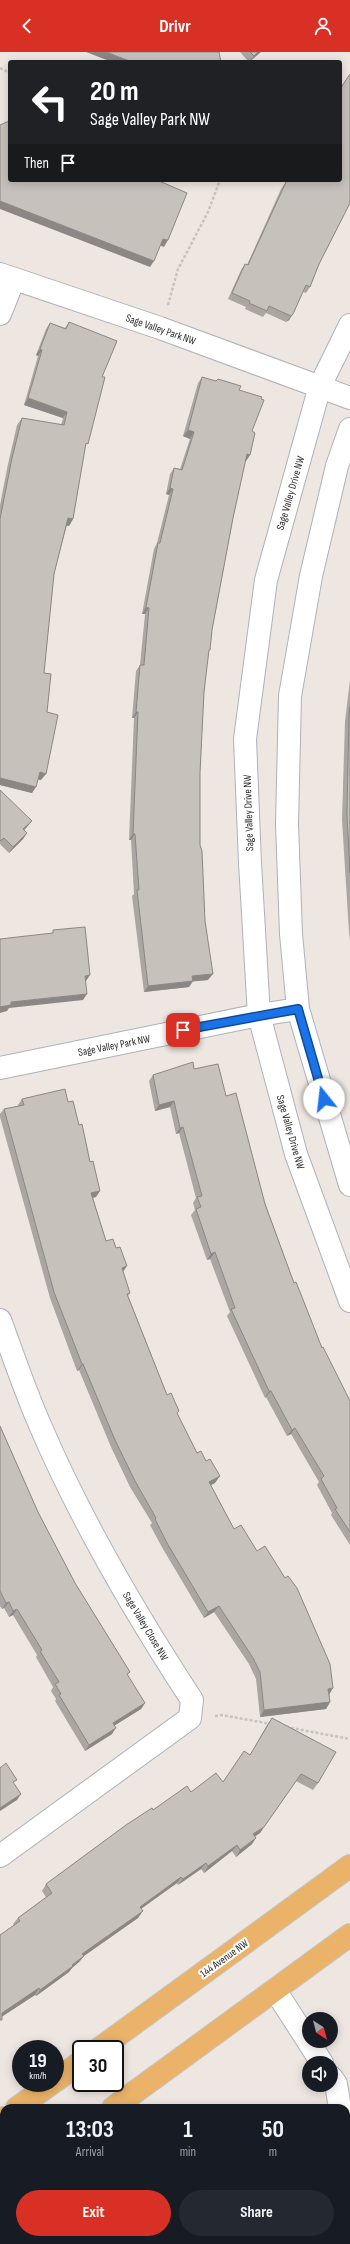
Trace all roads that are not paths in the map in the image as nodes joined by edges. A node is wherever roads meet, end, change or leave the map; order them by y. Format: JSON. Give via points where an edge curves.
{"nodes":[{"id":1,"x":7,"y":277,"type":"edge"},
{"id":2,"x":0,"y":314,"type":"edge"},
{"id":3,"x":350,"y":325,"type":"edge"},
{"id":4,"x":320,"y":386,"type":"junction"},
{"id":5,"x":350,"y":398,"type":"edge"},
{"id":6,"x":350,"y":429,"type":"edge"},
{"id":7,"x":298,"y":1009,"type":"junction"},
{"id":8,"x":259,"y":1015,"type":"junction"},
{"id":9,"x":0,"y":1068,"type":"edge"},
{"id":10,"x":350,"y":1185,"type":"edge"},
{"id":11,"x":350,"y":1301,"type":"edge"},
{"id":12,"x":0,"y":1320,"type":"edge"},
{"id":13,"x":0,"y":1856,"type":"edge"},
{"id":14,"x":350,"y":1866,"type":"edge"},
{"id":15,"x":350,"y":1936,"type":"edge"},
{"id":16,"x":275,"y":1990,"type":"junction"},
{"id":17,"x":111,"y":2040,"type":"edge"},
{"id":18,"x":317,"y":2056,"type":"edge"},
{"id":19,"x":39,"y":2092,"type":"edge"},
{"id":20,"x":337,"y":2092,"type":"edge"},
{"id":21,"x":23,"y":2104,"type":"edge"},
{"id":22,"x":118,"y":2104,"type":"edge"},
{"id":23,"x":339,"y":2104,"type":"edge"}],
"edges":[{"from":1,"to":2,"type":"street"},
{"from":1,"to":4,"type":"street","name":"Sage Valley Park NW","via":[[160,328]]},
{"from":3,"to":4,"type":"street","name":"Sage Valley Drive NW"},
{"from":4,"to":5,"type":"street","name":"Sage Valley Park NW"},
{"from":4,"to":8,"type":"street","name":"Sage Valley Drive NW","via":[[266,580],[245,739]]},
{"from":6,"to":7,"type":"street","via":[[337,466],[311,576],[290,696],[287,824],[291,934]]},
{"from":7,"to":8,"type":"street","name":"Sage Valley Park NW"},
{"from":7,"to":10,"type":"street"},
{"from":8,"to":9,"type":"street","name":"Sage Valley Park NW"},
{"from":8,"to":11,"type":"street","name":"Sage Valley Drive NW","via":[[296,1154]]},
{"from":12,"to":13,"type":"street","name":"Sage Valley Close NW","via":[[40,1425],[87,1523],[156,1646],[192,1700],[190,1718]]},
{"from":14,"to":17,"type":"main road","name":"144 Avenue NW"},
{"from":15,"to":16,"type":"main road"},
{"from":16,"to":18,"type":"street"},
{"from":16,"to":22,"type":"main road"},
{"from":19,"to":21,"type":"main road"},
{"from":20,"to":23,"type":"street"}]}
